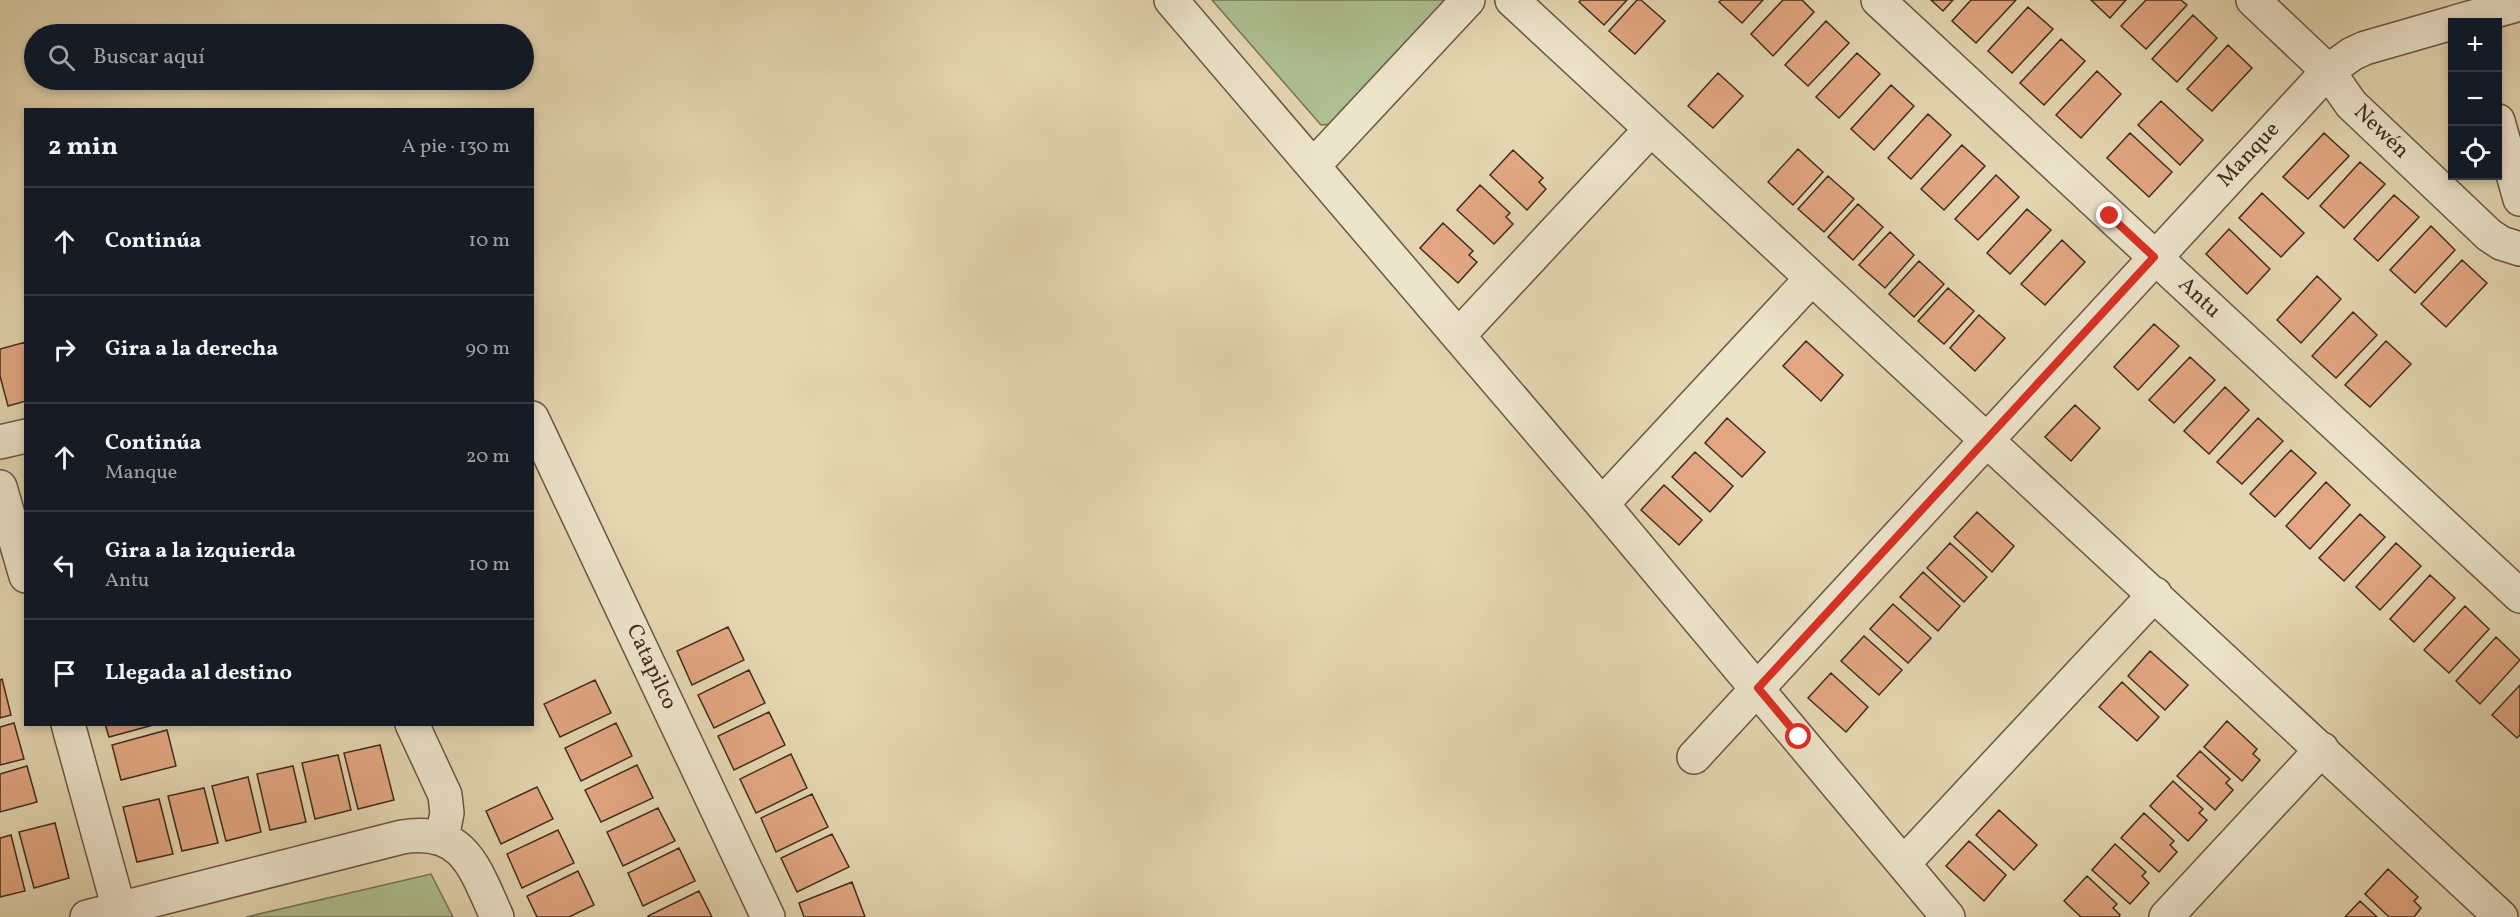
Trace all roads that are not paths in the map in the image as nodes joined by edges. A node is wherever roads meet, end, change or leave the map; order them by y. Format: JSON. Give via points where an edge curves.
{"nodes":[{"id":1,"x":1171,"y":0,"type":"edge"},
{"id":2,"x":1468,"y":0,"type":"edge"},
{"id":3,"x":1512,"y":0,"type":"edge"},
{"id":4,"x":1878,"y":0,"type":"edge"},
{"id":5,"x":2253,"y":0,"type":"edge"},
{"id":6,"x":2520,"y":4,"type":"edge"},
{"id":7,"x":2462,"y":17,"type":"edge"},
{"id":8,"x":2328,"y":71,"type":"junction"},
{"id":9,"x":2499,"y":126,"type":"edge"},
{"id":10,"x":1651,"y":129,"type":"junction"},
{"id":11,"x":1314,"y":165,"type":"junction"},
{"id":12,"x":2520,"y":199,"type":"edge"},
{"id":13,"x":2520,"y":249,"type":"edge"},
{"id":14,"x":2154,"y":257,"type":"junction"},
{"id":15,"x":1812,"y":278,"type":"junction"},
{"id":16,"x":1459,"y":335,"type":"junction"},
{"id":17,"x":534,"y":422,"type":"edge"},
{"id":18,"x":24,"y":436,"type":"edge"},
{"id":19,"x":1987,"y":439,"type":"junction"},
{"id":20,"x":0,"y":442,"type":"edge"},
{"id":21,"x":0,"y":487,"type":"edge"},
{"id":22,"x":1602,"y":504,"type":"junction"},
{"id":23,"x":24,"y":569,"type":"edge"},
{"id":24,"x":2155,"y":594,"type":"junction"},
{"id":25,"x":2520,"y":597,"type":"edge"},
{"id":26,"x":1758,"y":688,"type":"junction"},
{"id":27,"x":69,"y":726,"type":"edge"},
{"id":28,"x":413,"y":726,"type":"edge"},
{"id":29,"x":2322,"y":749,"type":"junction"},
{"id":30,"x":1694,"y":757,"type":"dead end"},
{"id":31,"x":442,"y":838,"type":"junction"},
{"id":32,"x":1904,"y":863,"type":"junction"},
{"id":33,"x":118,"y":909,"type":"junction"},
{"id":34,"x":2484,"y":911,"type":"edge"},
{"id":35,"x":87,"y":917,"type":"edge"},
{"id":36,"x":497,"y":917,"type":"edge"},
{"id":37,"x":768,"y":917,"type":"edge"},
{"id":38,"x":1948,"y":917,"type":"edge"},
{"id":39,"x":2166,"y":917,"type":"edge"}],
"edges":[{"from":1,"to":11,"type":"street"},
{"from":2,"to":11,"type":"street"},
{"from":3,"to":10,"type":"street"},
{"from":4,"to":14,"type":"street","name":"Antu"},
{"from":5,"to":8,"type":"street","name":"Newén"},
{"from":6,"to":7,"type":"street","name":"Manque"},
{"from":7,"to":8,"type":"street","name":"Manque","via":[[2365,48]]},
{"from":8,"to":13,"type":"street","name":"Newén","via":[[2351,104],[2489,235]]},
{"from":8,"to":14,"type":"street","name":"Manque"},
{"from":9,"to":12,"type":"street"},
{"from":10,"to":15,"type":"street"},
{"from":10,"to":16,"type":"street"},
{"from":11,"to":16,"type":"street"},
{"from":14,"to":19,"type":"street","name":"Manque"},
{"from":14,"to":25,"type":"street","name":"Antu"},
{"from":15,"to":19,"type":"street"},
{"from":15,"to":22,"type":"street"},
{"from":16,"to":22,"type":"street"},
{"from":17,"to":37,"type":"street","name":"Catapilco"},
{"from":18,"to":20,"type":"street"},
{"from":19,"to":24,"type":"street"},
{"from":19,"to":26,"type":"street","name":"Manque"},
{"from":21,"to":23,"type":"street"},
{"from":22,"to":26,"type":"street"},
{"from":24,"to":29,"type":"street"},
{"from":24,"to":32,"type":"street"},
{"from":26,"to":30,"type":"street","name":"Manque"},
{"from":26,"to":32,"type":"street"},
{"from":27,"to":33,"type":"street"},
{"from":28,"to":31,"type":"street","via":[[445,795],[447,813]]},
{"from":29,"to":34,"type":"street"},
{"from":29,"to":39,"type":"street"},
{"from":31,"to":33,"type":"street","via":[[402,837]]},
{"from":31,"to":36,"type":"street","via":[[467,856]]},
{"from":32,"to":38,"type":"street"},
{"from":33,"to":35,"type":"street"}]}
